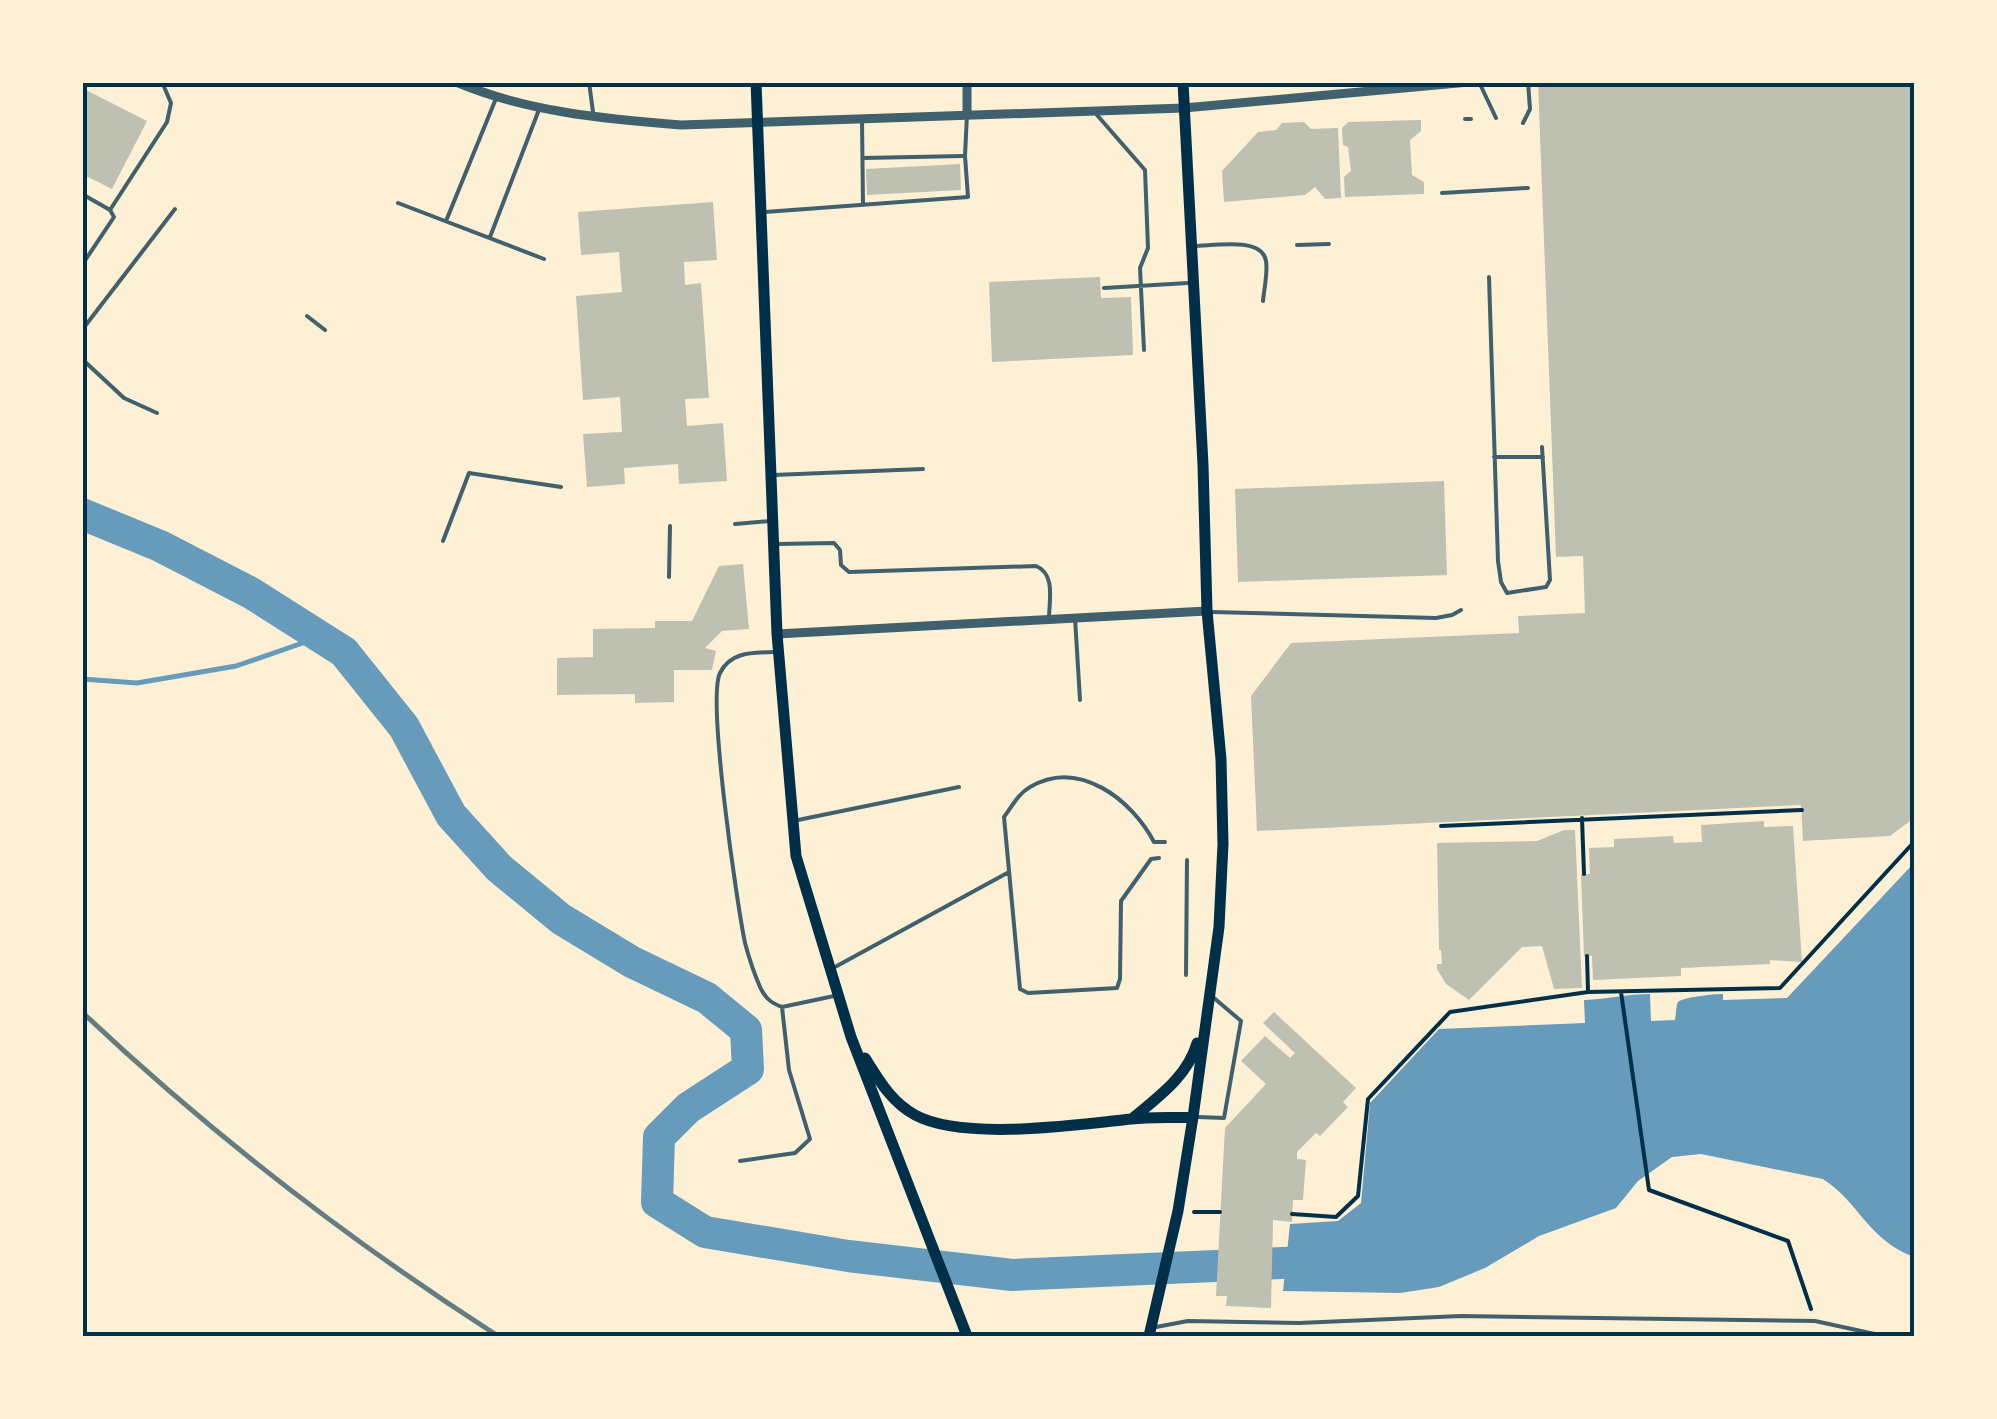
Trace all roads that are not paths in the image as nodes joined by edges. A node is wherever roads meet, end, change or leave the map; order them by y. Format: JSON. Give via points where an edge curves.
{"nodes":[{"id":1,"x":162,"y":82,"type":"edge"},
{"id":2,"x":456,"y":82,"type":"edge"},
{"id":3,"x":590,"y":82,"type":"edge"},
{"id":4,"x":756,"y":82,"type":"edge"},
{"id":5,"x":967,"y":82,"type":"edge"},
{"id":6,"x":1183,"y":82,"type":"edge"},
{"id":7,"x":1470,"y":82,"type":"edge"},
{"id":8,"x":1479,"y":82,"type":"edge"},
{"id":9,"x":1528,"y":82,"type":"edge"},
{"id":10,"x":491,"y":91,"type":"edge"},
{"id":11,"x":540,"y":108,"type":"junction"},
{"id":12,"x":1184,"y":108,"type":"junction"},
{"id":13,"x":1094,"y":111,"type":"junction"},
{"id":14,"x":967,"y":114,"type":"junction"},
{"id":15,"x":594,"y":117,"type":"junction"},
{"id":16,"x":1496,"y":118,"type":"dead end"},
{"id":17,"x":862,"y":119,"type":"junction"},
{"id":18,"x":1523,"y":123,"type":"dead end"},
{"id":19,"x":758,"y":124,"type":"junction"},
{"id":20,"x":965,"y":156,"type":"junction"},
{"id":21,"x":863,"y":158,"type":"junction"},
{"id":22,"x":1528,"y":188,"type":"dead end"},
{"id":23,"x":1442,"y":193,"type":"dead end"},
{"id":24,"x":82,"y":194,"type":"edge"},
{"id":25,"x":398,"y":203,"type":"dead end"},
{"id":26,"x":862,"y":205,"type":"junction"},
{"id":27,"x":174,"y":209,"type":"dead end"},
{"id":28,"x":110,"y":210,"type":"junction"},
{"id":29,"x":761,"y":213,"type":"junction"},
{"id":30,"x":446,"y":221,"type":"junction"},
{"id":31,"x":490,"y":237,"type":"junction"},
{"id":32,"x":1328,"y":244,"type":"dead end"},
{"id":33,"x":1298,"y":245,"type":"dead end"},
{"id":34,"x":1191,"y":246,"type":"junction"},
{"id":35,"x":544,"y":259,"type":"dead end"},
{"id":36,"x":82,"y":265,"type":"edge"},
{"id":37,"x":1489,"y":277,"type":"dead end"},
{"id":38,"x":1193,"y":282,"type":"junction"},
{"id":39,"x":1142,"y":286,"type":"junction"},
{"id":40,"x":1104,"y":288,"type":"dead end"},
{"id":41,"x":1262,"y":301,"type":"dead end"},
{"id":42,"x":307,"y":316,"type":"dead end"},
{"id":43,"x":82,"y":330,"type":"edge"},
{"id":44,"x":325,"y":330,"type":"dead end"},
{"id":45,"x":1144,"y":350,"type":"dead end"},
{"id":46,"x":82,"y":359,"type":"edge"},
{"id":47,"x":157,"y":413,"type":"dead end"},
{"id":48,"x":1542,"y":446,"type":"dead end"},
{"id":49,"x":1494,"y":457,"type":"junction"},
{"id":50,"x":1542,"y":457,"type":"junction"},
{"id":51,"x":924,"y":469,"type":"dead end"},
{"id":52,"x":771,"y":475,"type":"junction"},
{"id":53,"x":561,"y":487,"type":"dead end"},
{"id":54,"x":773,"y":521,"type":"junction"},
{"id":55,"x":736,"y":524,"type":"dead end"},
{"id":56,"x":670,"y":526,"type":"dead end"},
{"id":57,"x":443,"y":541,"type":"dead end"},
{"id":58,"x":774,"y":544,"type":"junction"},
{"id":59,"x":669,"y":578,"type":"dead end"},
{"id":60,"x":1461,"y":610,"type":"dead end"},
{"id":61,"x":1207,"y":612,"type":"junction"},
{"id":62,"x":1075,"y":618,"type":"junction"},
{"id":63,"x":1049,"y":619,"type":"junction"},
{"id":64,"x":777,"y":634,"type":"junction"},
{"id":65,"x":779,"y":652,"type":"junction"},
{"id":66,"x":1080,"y":700,"type":"dead end"},
{"id":67,"x":959,"y":787,"type":"dead end"},
{"id":68,"x":793,"y":821,"type":"junction"},
{"id":69,"x":1164,"y":842,"type":"dead end"},
{"id":70,"x":1159,"y":858,"type":"dead end"},
{"id":71,"x":1187,"y":860,"type":"dead end"},
{"id":72,"x":1009,"y":872,"type":"junction"},
{"id":73,"x":831,"y":969,"type":"junction"},
{"id":74,"x":1186,"y":974,"type":"dead end"},
{"id":75,"x":838,"y":994,"type":"junction"},
{"id":76,"x":1209,"y":994,"type":"junction"},
{"id":77,"x":782,"y":1008,"type":"junction"},
{"id":78,"x":852,"y":1037,"type":"junction"},
{"id":79,"x":1193,"y":1117,"type":"junction"},
{"id":80,"x":1133,"y":1118,"type":"junction"},
{"id":81,"x":740,"y":1161,"type":"dead end"},
{"id":82,"x":1150,"y":1330,"type":"edge"},
{"id":83,"x":967,"y":1336,"type":"edge"},
{"id":84,"x":1884,"y":1336,"type":"edge"}],
"edges":[{"from":1,"to":28,"type":"lane","via":[[171,103],[167,122]]},
{"from":2,"to":10,"type":"street"},
{"from":3,"to":15,"type":"lane"},
{"from":4,"to":19,"type":"main road"},
{"from":5,"to":14,"type":"street"},
{"from":6,"to":12,"type":"main road"},
{"from":7,"to":12,"type":"street"},
{"from":8,"to":16,"type":"lane"},
{"from":9,"to":18,"type":"lane","via":[[1530,108]]},
{"from":10,"to":11,"type":"street"},
{"from":10,"to":30,"type":"lane"},
{"from":11,"to":15,"type":"street"},
{"from":11,"to":31,"type":"lane"},
{"from":12,"to":13,"type":"street"},
{"from":12,"to":34,"type":"main road"},
{"from":13,"to":14,"type":"street"},
{"from":13,"to":39,"type":"lane","via":[[1145,170],[1148,248]]},
{"from":14,"to":17,"type":"street"},
{"from":14,"to":20,"type":"lane"},
{"from":15,"to":19,"type":"street"},
{"from":17,"to":19,"type":"street"},
{"from":17,"to":21,"type":"lane"},
{"from":19,"to":29,"type":"main road"},
{"from":20,"to":21,"type":"lane"},
{"from":20,"to":26,"type":"lane","via":[[968,197]]},
{"from":21,"to":26,"type":"lane"},
{"from":22,"to":23,"type":"lane"},
{"from":24,"to":28,"type":"lane"},
{"from":25,"to":30,"type":"lane"},
{"from":26,"to":29,"type":"lane"},
{"from":27,"to":43,"type":"lane"},
{"from":28,"to":36,"type":"lane","via":[[112,224]]},
{"from":29,"to":52,"type":"main road"},
{"from":30,"to":31,"type":"lane"},
{"from":31,"to":35,"type":"lane"},
{"from":32,"to":33,"type":"lane"},
{"from":34,"to":38,"type":"main road"},
{"from":34,"to":41,"type":"lane","via":[[1249,245],[1262,252]]},
{"from":37,"to":49,"type":"lane"},
{"from":38,"to":39,"type":"lane"},
{"from":38,"to":61,"type":"main road"},
{"from":39,"to":40,"type":"lane"},
{"from":39,"to":45,"type":"lane"},
{"from":42,"to":44,"type":"lane"},
{"from":46,"to":47,"type":"lane","via":[[124,398]]},
{"from":48,"to":50,"type":"lane"},
{"from":49,"to":50,"type":"lane"},
{"from":49,"to":50,"type":"lane","via":[[1498,561],[1507,593],[1539,590],[1550,580]]},
{"from":51,"to":52,"type":"lane"},
{"from":52,"to":54,"type":"main road"},
{"from":53,"to":57,"type":"lane","via":[[470,473]]},
{"from":54,"to":55,"type":"lane"},
{"from":54,"to":58,"type":"main road"},
{"from":56,"to":59,"type":"lane"},
{"from":58,"to":63,"type":"lane","via":[[834,543],[849,572],[1044,568]]},
{"from":58,"to":64,"type":"main road"},
{"from":60,"to":61,"type":"lane","via":[[1436,618]]},
{"from":61,"to":62,"type":"street"},
{"from":61,"to":76,"type":"main road","via":[[1223,844]]},
{"from":62,"to":63,"type":"street"},
{"from":62,"to":66,"type":"lane"},
{"from":63,"to":64,"type":"street"},
{"from":64,"to":65,"type":"main road"},
{"from":65,"to":68,"type":"main road"},
{"from":65,"to":77,"type":"lane","via":[[742,653],[722,669],[717,683],[746,948],[766,998]]},
{"from":67,"to":68,"type":"lane"},
{"from":68,"to":73,"type":"main road","via":[[796,856]]},
{"from":69,"to":72,"type":"lane","via":[[1154,842],[1132,809],[1094,782],[1045,782],[1029,787],[1004,816]]},
{"from":70,"to":72,"type":"lane","via":[[1151,859],[1121,901],[1120,978],[1112,990],[1020,989]]},
{"from":71,"to":74,"type":"lane"},
{"from":72,"to":73,"type":"lane"},
{"from":73,"to":75,"type":"main road"},
{"from":75,"to":77,"type":"lane"},
{"from":75,"to":78,"type":"main road"},
{"from":76,"to":79,"type":"main road"},
{"from":76,"to":79,"type":"lane","via":[[1241,1021],[1224,1118]]},
{"from":76,"to":80,"type":"main road","via":[[1194,1055]]},
{"from":77,"to":81,"type":"lane","via":[[789,1070],[810,1140],[795,1153]]},
{"from":78,"to":80,"type":"main road","via":[[892,1100],[938,1125]]},
{"from":78,"to":83,"type":"main road"},
{"from":79,"to":80,"type":"main road"},
{"from":79,"to":82,"type":"main road"},
{"from":82,"to":84,"type":"lane","via":[[1188,1321],[1299,1324],[1462,1316],[1815,1321]]}]}
